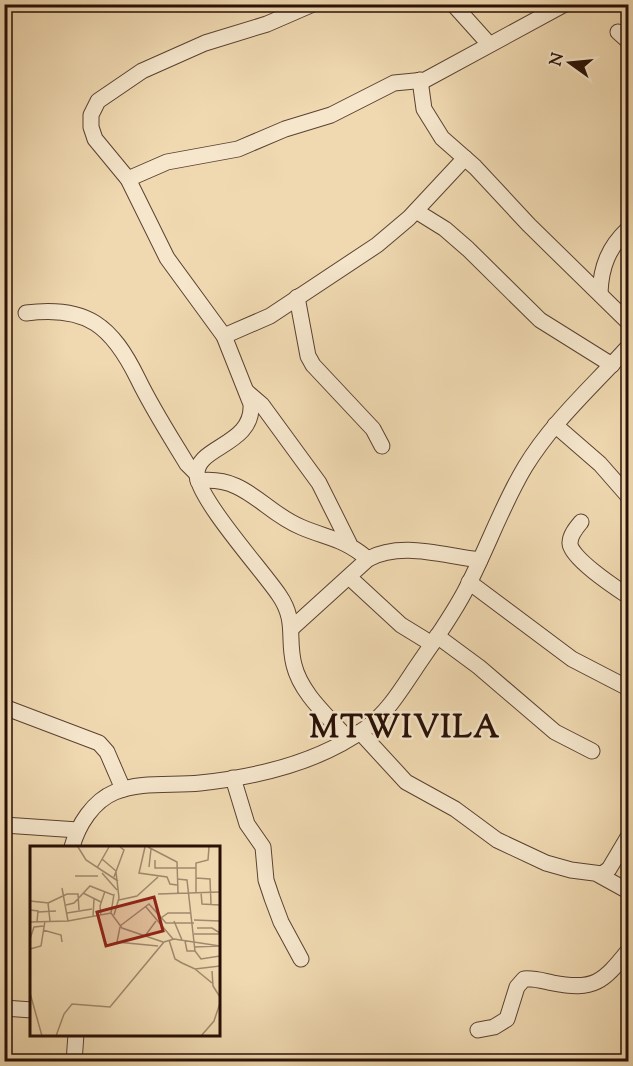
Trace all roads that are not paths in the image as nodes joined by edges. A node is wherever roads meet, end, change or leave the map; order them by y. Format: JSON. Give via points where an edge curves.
{"nodes":[{"id":1,"x":313,"y":4,"type":"edge"},
{"id":2,"x":453,"y":4,"type":"edge"},
{"id":3,"x":565,"y":4,"type":"edge"},
{"id":4,"x":489,"y":44,"type":"junction"},
{"id":5,"x":420,"y":80,"type":"junction"},
{"id":6,"x":465,"y":158,"type":"junction"},
{"id":7,"x":128,"y":179,"type":"junction"},
{"id":8,"x":416,"y":211,"type":"junction"},
{"id":9,"x":628,"y":229,"type":"edge"},
{"id":10,"x":600,"y":293,"type":"junction"},
{"id":11,"x":297,"y":297,"type":"junction"},
{"id":12,"x":26,"y":313,"type":"dead end"},
{"id":13,"x":628,"y":322,"type":"edge"},
{"id":14,"x":224,"y":336,"type":"junction"},
{"id":15,"x":628,"y":347,"type":"edge"},
{"id":16,"x":612,"y":365,"type":"junction"},
{"id":17,"x":247,"y":392,"type":"junction"},
{"id":18,"x":555,"y":425,"type":"junction"},
{"id":19,"x":382,"y":446,"type":"dead end"},
{"id":20,"x":197,"y":477,"type":"junction"},
{"id":21,"x":628,"y":496,"type":"edge"},
{"id":22,"x":581,"y":522,"type":"dead end"},
{"id":23,"x":349,"y":543,"type":"junction"},
{"id":24,"x":368,"y":559,"type":"junction"},
{"id":25,"x":480,"y":560,"type":"junction"},
{"id":26,"x":350,"y":577,"type":"junction"},
{"id":27,"x":469,"y":582,"type":"junction"},
{"id":28,"x":628,"y":596,"type":"edge"},
{"id":29,"x":292,"y":628,"type":"junction"},
{"id":30,"x":435,"y":640,"type":"junction"},
{"id":31,"x":628,"y":688,"type":"edge"},
{"id":32,"x":4,"y":707,"type":"edge"},
{"id":33,"x":354,"y":735,"type":"junction"},
{"id":34,"x":592,"y":751,"type":"dead end"},
{"id":35,"x":233,"y":778,"type":"junction"},
{"id":36,"x":123,"y":789,"type":"junction"},
{"id":37,"x":4,"y":825,"type":"edge"},
{"id":38,"x":78,"y":830,"type":"junction"},
{"id":39,"x":628,"y":837,"type":"edge"},
{"id":40,"x":72,"y":846,"type":"edge"},
{"id":41,"x":599,"y":875,"type":"junction"},
{"id":42,"x":628,"y":891,"type":"edge"},
{"id":43,"x":628,"y":951,"type":"edge"},
{"id":44,"x":302,"y":959,"type":"dead end"},
{"id":45,"x":4,"y":1008,"type":"edge"},
{"id":46,"x":30,"y":1010,"type":"edge"},
{"id":47,"x":478,"y":1030,"type":"dead end"},
{"id":48,"x":76,"y":1036,"type":"edge"},
{"id":49,"x":74,"y":1062,"type":"edge"}],
"edges":[{"from":1,"to":7,"type":"street","via":[[142,71],[98,101],[91,115],[95,139]]},
{"from":2,"to":4,"type":"street"},
{"from":3,"to":4,"type":"street"},
{"from":4,"to":5,"type":"street"},
{"from":5,"to":6,"type":"street","via":[[421,98],[430,122],[451,148]]},
{"from":5,"to":7,"type":"street","via":[[380,88],[331,115],[238,149],[166,162]]},
{"from":6,"to":8,"type":"street"},
{"from":6,"to":10,"type":"street"},
{"from":7,"to":14,"type":"street","via":[[167,258]]},
{"from":8,"to":11,"type":"street","via":[[378,245]]},
{"from":8,"to":16,"type":"street","via":[[468,249],[540,320]]},
{"from":9,"to":10,"type":"street","via":[[610,249]]},
{"from":10,"to":13,"type":"street"},
{"from":11,"to":14,"type":"street","via":[[254,325]]},
{"from":11,"to":19,"type":"street","via":[[313,365],[373,429]]},
{"from":12,"to":20,"type":"street","via":[[66,311],[83,315],[109,333],[124,351]]},
{"from":14,"to":17,"type":"street"},
{"from":15,"to":16,"type":"street"},
{"from":16,"to":18,"type":"street"},
{"from":17,"to":20,"type":"street","via":[[251,404],[249,422],[242,432],[203,459]]},
{"from":17,"to":23,"type":"street","via":[[262,405],[319,483]]},
{"from":18,"to":21,"type":"street","via":[[600,464]]},
{"from":18,"to":25,"type":"street","via":[[511,491]]},
{"from":20,"to":23,"type":"street","via":[[237,485],[300,527]]},
{"from":20,"to":29,"type":"street","via":[[210,505],[279,594]]},
{"from":22,"to":28,"type":"street","via":[[571,538],[571,548],[578,558]]},
{"from":23,"to":24,"type":"street"},
{"from":24,"to":25,"type":"street","via":[[381,552],[404,549]]},
{"from":24,"to":26,"type":"street"},
{"from":25,"to":27,"type":"street"},
{"from":26,"to":29,"type":"street"},
{"from":26,"to":30,"type":"street","via":[[401,625]]},
{"from":27,"to":30,"type":"street"},
{"from":27,"to":31,"type":"street","via":[[572,659]]},
{"from":29,"to":33,"type":"street","via":[[292,652],[299,678],[319,708]]},
{"from":30,"to":33,"type":"street","via":[[393,702]]},
{"from":30,"to":34,"type":"street","via":[[479,667],[555,732]]},
{"from":32,"to":36,"type":"street","via":[[99,743]]},
{"from":33,"to":35,"type":"street","via":[[269,773]]},
{"from":33,"to":41,"type":"street","via":[[406,782],[455,809],[497,840],[546,862]]},
{"from":35,"to":36,"type":"street"},
{"from":35,"to":44,"type":"street","via":[[247,824],[263,847],[266,880],[275,906]]},
{"from":36,"to":38,"type":"street","via":[[98,802]]},
{"from":37,"to":38,"type":"street"},
{"from":38,"to":40,"type":"street"},
{"from":39,"to":41,"type":"street","via":[[609,869]]},
{"from":41,"to":42,"type":"street"},
{"from":43,"to":47,"type":"street","via":[[606,977],[590,986],[524,979],[517,987],[508,1017],[498,1025]]},
{"from":45,"to":46,"type":"street"},
{"from":48,"to":49,"type":"street"}]}
